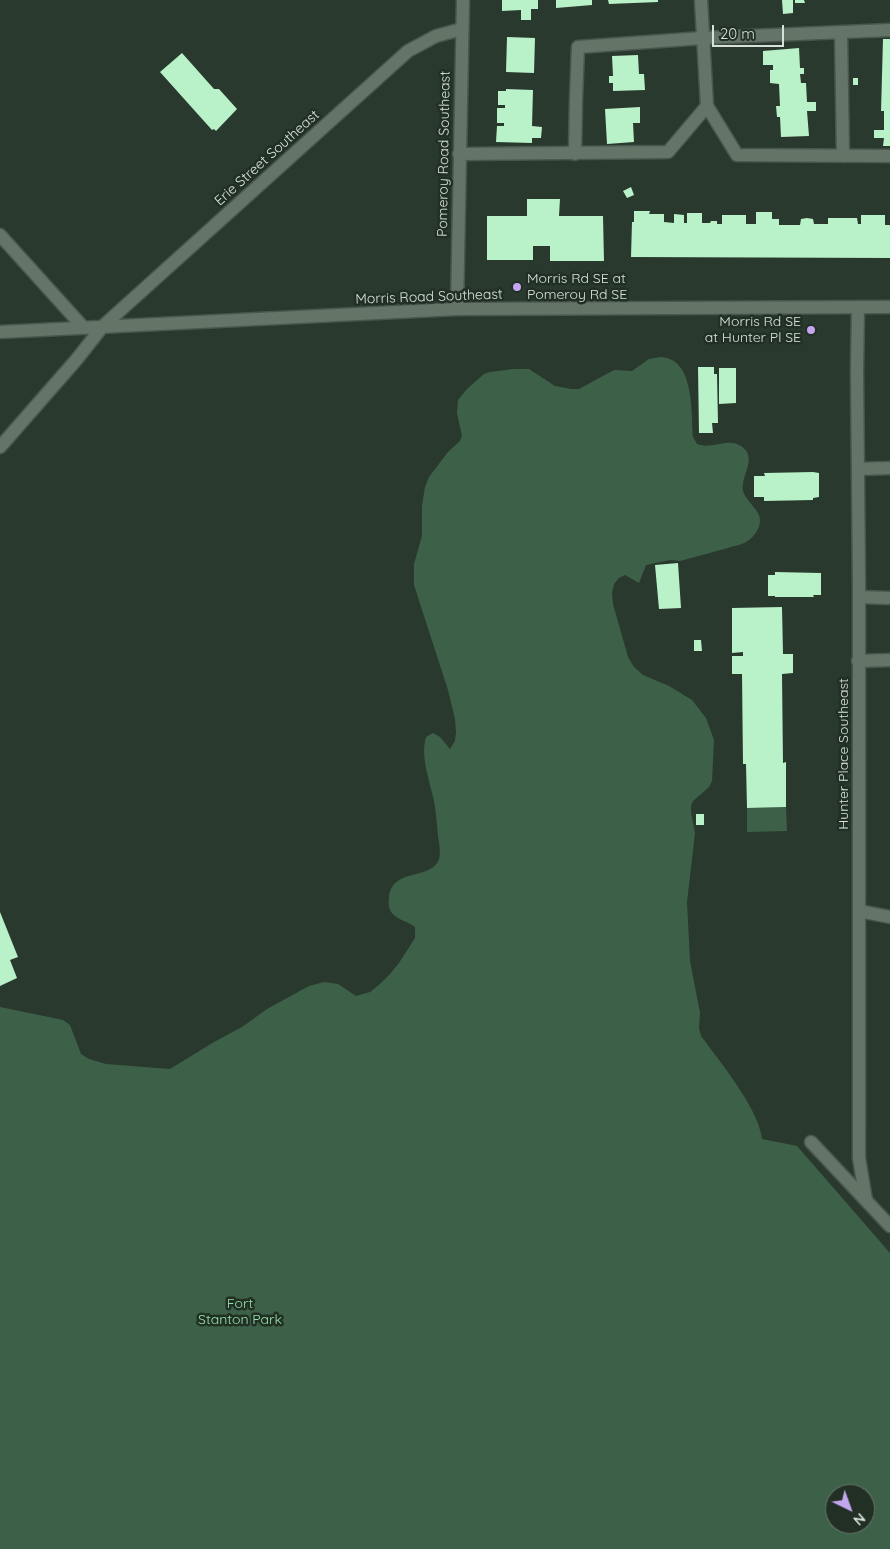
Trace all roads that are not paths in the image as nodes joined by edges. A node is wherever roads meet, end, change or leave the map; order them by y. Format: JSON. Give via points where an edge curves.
{"nodes":[{"id":1,"x":463,"y":0,"type":"edge"},
{"id":2,"x":701,"y":0,"type":"edge"},
{"id":3,"x":462,"y":29,"type":"junction"},
{"id":4,"x":890,"y":30,"type":"edge"},
{"id":5,"x":841,"y":32,"type":"junction"},
{"id":6,"x":703,"y":38,"type":"junction"},
{"id":7,"x":707,"y":106,"type":"junction"},
{"id":8,"x":459,"y":154,"type":"junction"},
{"id":9,"x":575,"y":154,"type":"junction"},
{"id":10,"x":843,"y":156,"type":"junction"},
{"id":11,"x":890,"y":156,"type":"edge"},
{"id":12,"x":0,"y":235,"type":"edge"},
{"id":13,"x":858,"y":307,"type":"junction"},
{"id":14,"x":890,"y":307,"type":"edge"},
{"id":15,"x":457,"y":309,"type":"junction"},
{"id":16,"x":103,"y":326,"type":"junction"},
{"id":17,"x":83,"y":327,"type":"junction"},
{"id":18,"x":0,"y":332,"type":"edge"},
{"id":19,"x":0,"y":447,"type":"edge"},
{"id":20,"x":858,"y":468,"type":"junction"},
{"id":21,"x":890,"y":468,"type":"edge"},
{"id":22,"x":858,"y":597,"type":"junction"},
{"id":23,"x":890,"y":598,"type":"edge"},
{"id":24,"x":858,"y":660,"type":"junction"},
{"id":25,"x":890,"y":660,"type":"edge"},
{"id":26,"x":859,"y":911,"type":"junction"},
{"id":27,"x":890,"y":918,"type":"edge"},
{"id":28,"x":811,"y":1142,"type":"dead end"},
{"id":29,"x":866,"y":1200,"type":"junction"},
{"id":30,"x":890,"y":1226,"type":"edge"}],
"edges":[{"from":1,"to":3,"type":"street","name":"Pomeroy Road Southeast"},
{"from":2,"to":6,"type":"street"},
{"from":3,"to":8,"type":"street","name":"Pomeroy Road Southeast"},
{"from":3,"to":16,"type":"street","name":"Erie Street Southeast","via":[[436,36],[408,51]]},
{"from":4,"to":5,"type":"street"},
{"from":5,"to":6,"type":"street"},
{"from":5,"to":10,"type":"street"},
{"from":6,"to":7,"type":"street"},
{"from":6,"to":9,"type":"street","via":[[578,47]]},
{"from":7,"to":9,"type":"street","via":[[668,152]]},
{"from":7,"to":10,"type":"street","via":[[737,155]]},
{"from":8,"to":9,"type":"street"},
{"from":8,"to":15,"type":"street","name":"Pomeroy Road Southeast"},
{"from":10,"to":11,"type":"street"},
{"from":12,"to":17,"type":"street"},
{"from":13,"to":14,"type":"street","name":"Morris Road Southeast"},
{"from":13,"to":15,"type":"street","name":"Morris Road Southeast"},
{"from":13,"to":20,"type":"street","name":"Hunter Place Southeast"},
{"from":15,"to":16,"type":"street","name":"Morris Road Southeast"},
{"from":16,"to":17,"type":"street","name":"Morris Road Southeast"},
{"from":16,"to":19,"type":"street","name":"Erie Street Southeast"},
{"from":17,"to":18,"type":"street","name":"Morris Road Southeast"},
{"from":20,"to":21,"type":"street"},
{"from":20,"to":22,"type":"street","name":"Hunter Place Southeast"},
{"from":22,"to":23,"type":"street"},
{"from":22,"to":24,"type":"street","name":"Hunter Place Southeast"},
{"from":24,"to":25,"type":"street"},
{"from":24,"to":26,"type":"street","name":"Hunter Place Southeast"},
{"from":26,"to":27,"type":"street"},
{"from":26,"to":29,"type":"street","name":"Hunter Place Southeast","via":[[859,1158]]},
{"from":28,"to":29,"type":"street"},
{"from":29,"to":30,"type":"street"}]}
